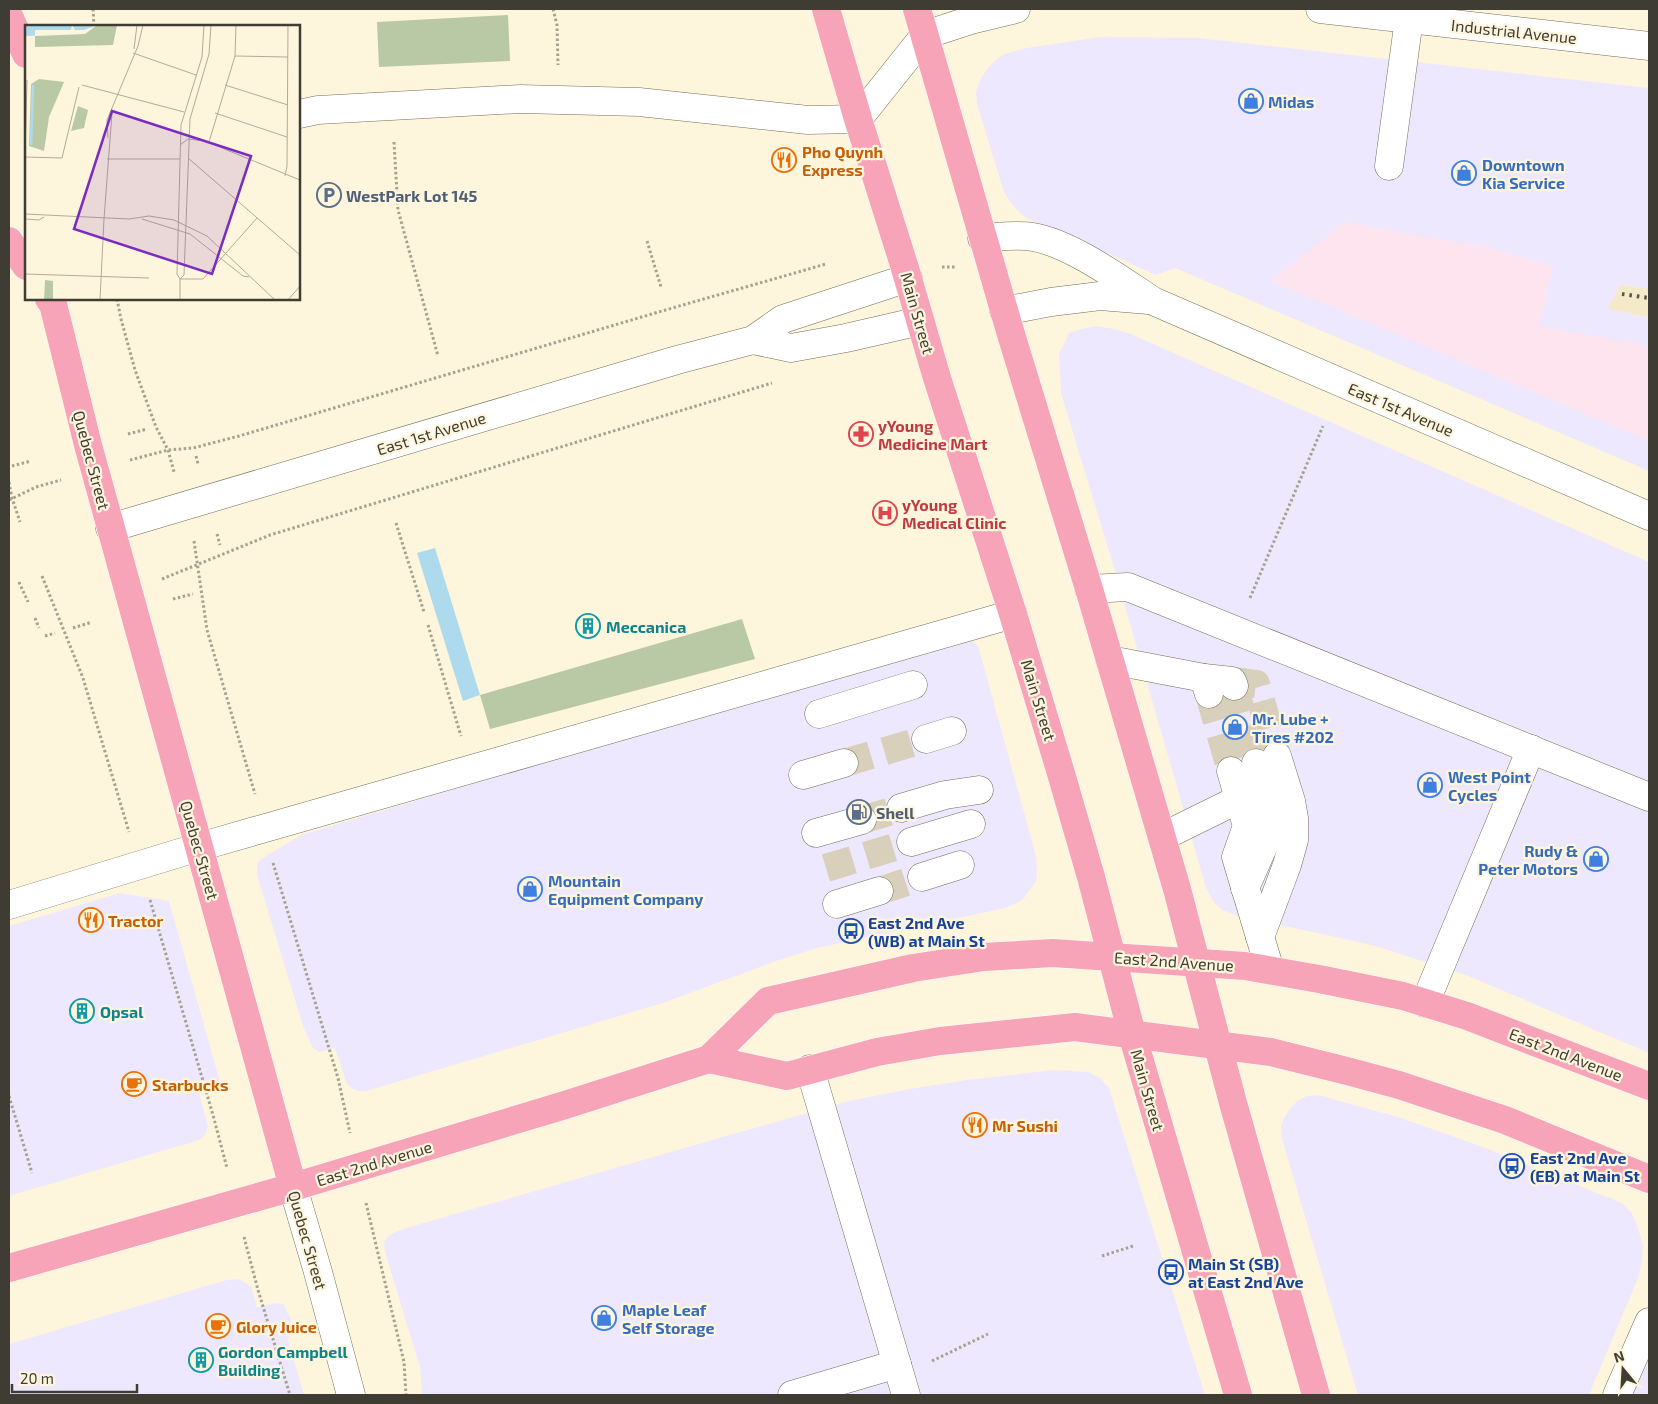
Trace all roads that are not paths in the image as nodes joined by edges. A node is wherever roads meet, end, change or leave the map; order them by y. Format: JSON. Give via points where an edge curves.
{"nodes":[{"id":1,"x":9,"y":9,"type":"edge"},
{"id":2,"x":826,"y":9,"type":"edge"},
{"id":3,"x":917,"y":9,"type":"edge"},
{"id":4,"x":1016,"y":9,"type":"edge"},
{"id":5,"x":1320,"y":9,"type":"edge"},
{"id":6,"x":9,"y":17,"type":"edge"},
{"id":7,"x":1409,"y":19,"type":"junction"},
{"id":8,"x":925,"y":35,"type":"junction"},
{"id":9,"x":1649,"y":46,"type":"edge"},
{"id":10,"x":25,"y":52,"type":"edge"},
{"id":11,"x":300,"y":114,"type":"edge"},
{"id":12,"x":858,"y":119,"type":"junction"},
{"id":13,"x":1389,"y":166,"type":"dead end"},
{"id":14,"x":982,"y":238,"type":"junction"},
{"id":15,"x":9,"y":241,"type":"edge"},
{"id":16,"x":25,"y":265,"type":"edge"},
{"id":17,"x":908,"y":278,"type":"junction"},
{"id":18,"x":52,"y":300,"type":"edge"},
{"id":19,"x":1153,"y":301,"type":"junction"},
{"id":20,"x":1004,"y":311,"type":"junction"},
{"id":21,"x":920,"y":321,"type":"junction"},
{"id":22,"x":753,"y":340,"type":"junction"},
{"id":23,"x":1649,"y":516,"type":"edge"},
{"id":24,"x":110,"y":528,"type":"junction"},
{"id":25,"x":1089,"y":589,"type":"junction"},
{"id":26,"x":1013,"y":614,"type":"junction"},
{"id":27,"x":1110,"y":660,"type":"junction"},
{"id":28,"x":913,"y":685,"type":"dead end"},
{"id":29,"x":1216,"y":686,"type":"tunnel mouth"},
{"id":30,"x":819,"y":714,"type":"dead end"},
{"id":31,"x":952,"y":731,"type":"dead end"},
{"id":32,"x":926,"y":739,"type":"tunnel mouth"},
{"id":33,"x":1531,"y":749,"type":"junction"},
{"id":34,"x":844,"y":763,"type":"tunnel mouth"},
{"id":35,"x":1255,"y":763,"type":"junction"},
{"id":36,"x":803,"y":775,"type":"dead end"},
{"id":37,"x":979,"y":790,"type":"dead end"},
{"id":38,"x":1649,"y":797,"type":"edge"},
{"id":39,"x":1239,"y":799,"type":"junction"},
{"id":40,"x":901,"y":808,"type":"tunnel mouth"},
{"id":41,"x":862,"y":820,"type":"tunnel mouth"},
{"id":42,"x":970,"y":824,"type":"dead end"},
{"id":43,"x":816,"y":833,"type":"dead end"},
{"id":44,"x":1162,"y":837,"type":"junction"},
{"id":45,"x":911,"y":842,"type":"tunnel mouth"},
{"id":46,"x":199,"y":847,"type":"junction"},
{"id":47,"x":960,"y":865,"type":"dead end"},
{"id":48,"x":922,"y":877,"type":"tunnel mouth"},
{"id":49,"x":1245,"y":888,"type":"junction"},
{"id":50,"x":880,"y":891,"type":"tunnel mouth"},
{"id":51,"x":837,"y":904,"type":"dead end"},
{"id":52,"x":9,"y":905,"type":"edge"},
{"id":53,"x":1260,"y":937,"type":"junction"},
{"id":54,"x":1112,"y":957,"type":"junction"},
{"id":55,"x":1196,"y":963,"type":"junction"},
{"id":56,"x":1270,"y":970,"type":"junction"},
{"id":57,"x":1425,"y":1003,"type":"junction"},
{"id":58,"x":1132,"y":1034,"type":"junction"},
{"id":59,"x":1217,"y":1045,"type":"junction"},
{"id":60,"x":709,"y":1059,"type":"junction"},
{"id":61,"x":810,"y":1069,"type":"junction"},
{"id":62,"x":1649,"y":1086,"type":"edge"},
{"id":63,"x":1649,"y":1179,"type":"edge"},
{"id":64,"x":293,"y":1187,"type":"junction"},
{"id":65,"x":9,"y":1268,"type":"edge"},
{"id":66,"x":1649,"y":1322,"type":"edge"},
{"id":67,"x":901,"y":1378,"type":"edge"},
{"id":68,"x":351,"y":1395,"type":"edge"},
{"id":69,"x":792,"y":1395,"type":"edge"},
{"id":70,"x":1238,"y":1395,"type":"edge"},
{"id":71,"x":1316,"y":1395,"type":"edge"},
{"id":72,"x":1617,"y":1395,"type":"edge"}],
"edges":[{"from":1,"to":6,"type":"main road"},
{"from":2,"to":12,"type":"main road","name":"Main Street"},
{"from":3,"to":8,"type":"main road"},
{"from":4,"to":8,"type":"street"},
{"from":5,"to":7,"type":"street","name":"Industrial Avenue"},
{"from":6,"to":10,"type":"main road"},
{"from":7,"to":9,"type":"street","name":"Industrial Avenue"},
{"from":7,"to":13,"type":"street"},
{"from":8,"to":12,"type":"street"},
{"from":8,"to":14,"type":"main road"},
{"from":11,"to":12,"type":"street","via":[[318,110],[520,99],[639,102],[808,120]]},
{"from":12,"to":17,"type":"main road","name":"Main Street"},
{"from":14,"to":19,"type":"street","name":"East 1st Avenue","via":[[1032,236],[1057,243]]},
{"from":14,"to":20,"type":"main road"},
{"from":15,"to":16,"type":"main road"},
{"from":17,"to":21,"type":"main road","name":"Main Street"},
{"from":17,"to":22,"type":"street","name":"East 1st Avenue","via":[[783,319]]},
{"from":18,"to":24,"type":"main road","name":"Quebec Street"},
{"from":19,"to":20,"type":"street","name":"East 1st Avenue","via":[[1100,296]]},
{"from":19,"to":23,"type":"street","name":"East 1st Avenue"},
{"from":20,"to":25,"type":"main road"},
{"from":21,"to":22,"type":"street","name":"East 1st Avenue","via":[[790,348]]},
{"from":21,"to":26,"type":"main road","name":"Main Street"},
{"from":22,"to":24,"type":"street","name":"East 1st Avenue"},
{"from":24,"to":46,"type":"main road","name":"Quebec Street"},
{"from":25,"to":27,"type":"main road"},
{"from":25,"to":33,"type":"street","via":[[1128,587]]},
{"from":26,"to":46,"type":"street"},
{"from":26,"to":54,"type":"main road","name":"Main Street"},
{"from":27,"to":29,"type":"street"},
{"from":27,"to":44,"type":"main road"},
{"from":28,"to":30,"type":"street"},
{"from":31,"to":32,"type":"street"},
{"from":33,"to":38,"type":"street"},
{"from":33,"to":57,"type":"street"},
{"from":34,"to":36,"type":"street"},
{"from":35,"to":39,"type":"street"},
{"from":35,"to":49,"type":"street","via":[[1273,818]]},
{"from":35,"to":53,"type":"street","via":[[1291,801],[1294,818],[1294,840],[1287,865]]},
{"from":37,"to":40,"type":"street"},
{"from":39,"to":44,"type":"street"},
{"from":39,"to":49,"type":"street","via":[[1247,826],[1236,857]]},
{"from":41,"to":43,"type":"street"},
{"from":42,"to":45,"type":"street"},
{"from":44,"to":55,"type":"main road"},
{"from":46,"to":52,"type":"street"},
{"from":46,"to":64,"type":"main road","name":"Quebec Street"},
{"from":47,"to":48,"type":"street"},
{"from":49,"to":53,"type":"street"},
{"from":50,"to":51,"type":"street"},
{"from":53,"to":56,"type":"street"},
{"from":54,"to":55,"type":"main road","name":"East 2nd Avenue"},
{"from":54,"to":58,"type":"main road","name":"Main Street"},
{"from":54,"to":60,"type":"main road","name":"East 2nd Avenue","via":[[1053,953],[984,957],[913,968],[768,1001]]},
{"from":55,"to":56,"type":"main road","name":"East 2nd Avenue"},
{"from":55,"to":59,"type":"main road"},
{"from":56,"to":57,"type":"main road","name":"East 2nd Avenue"},
{"from":57,"to":62,"type":"main road","name":"East 2nd Avenue"},
{"from":58,"to":59,"type":"main road"},
{"from":58,"to":61,"type":"main road","via":[[1075,1027],[1001,1034],[877,1052]]},
{"from":58,"to":70,"type":"main road","name":"Main Street"},
{"from":59,"to":63,"type":"main road","via":[[1271,1052],[1399,1085],[1506,1120]]},
{"from":59,"to":71,"type":"main road"},
{"from":60,"to":61,"type":"main road","via":[[787,1076]]},
{"from":60,"to":64,"type":"main road","name":"East 2nd Avenue"},
{"from":61,"to":67,"type":"street"},
{"from":64,"to":65,"type":"main road","name":"East 2nd Avenue"},
{"from":64,"to":68,"type":"street","name":"Quebec Street"},
{"from":66,"to":72,"type":"street"},
{"from":67,"to":69,"type":"street"}]}
